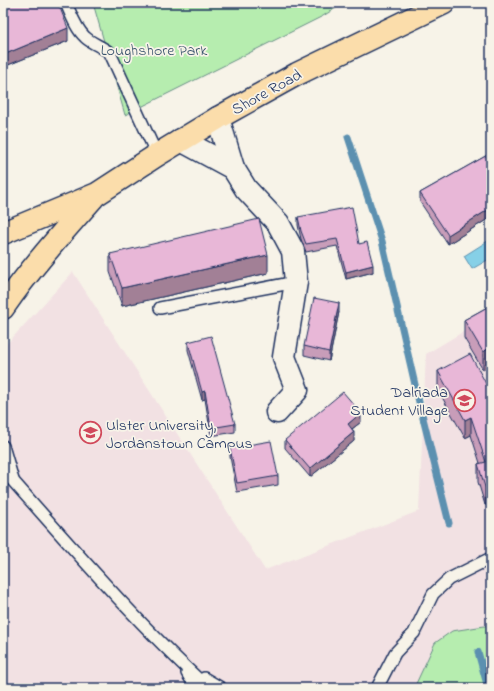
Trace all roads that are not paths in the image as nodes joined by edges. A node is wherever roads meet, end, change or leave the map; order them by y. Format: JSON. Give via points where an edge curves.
{"nodes":[{"id":1,"x":10,"y":3,"type":"edge"},
{"id":2,"x":66,"y":3,"type":"edge"},
{"id":3,"x":444,"y":3,"type":"edge"},
{"id":4,"x":3,"y":6,"type":"edge"},
{"id":5,"x":218,"y":118,"type":"junction"},
{"id":6,"x":181,"y":140,"type":"junction"},
{"id":7,"x":157,"y":155,"type":"junction"},
{"id":8,"x":233,"y":168,"type":"junction"},
{"id":9,"x":97,"y":194,"type":"junction"},
{"id":10,"x":3,"y":233,"type":"edge"},
{"id":11,"x":296,"y":282,"type":"junction"},
{"id":12,"x":3,"y":308,"type":"edge"},
{"id":13,"x":160,"y":308,"type":"dead end"},
{"id":14,"x":277,"y":412,"type":"dead end"},
{"id":15,"x":3,"y":446,"type":"edge"},
{"id":16,"x":3,"y":472,"type":"edge"},
{"id":17,"x":13,"y":481,"type":"junction"},
{"id":18,"x":491,"y":558,"type":"edge"},
{"id":19,"x":182,"y":664,"type":"junction"},
{"id":20,"x":196,"y":688,"type":"edge"},
{"id":21,"x":201,"y":688,"type":"edge"},
{"id":22,"x":208,"y":688,"type":"edge"},
{"id":23,"x":220,"y":688,"type":"edge"},
{"id":24,"x":377,"y":688,"type":"edge"}],
"edges":[{"from":1,"to":4,"type":"lane"},
{"from":2,"to":7,"type":"lane","via":[[85,38],[104,47],[110,53]]},
{"from":3,"to":5,"type":"highway","name":"Shore Road","via":[[297,74]]},
{"from":5,"to":6,"type":"highway","name":"Shore Road"},
{"from":5,"to":8,"type":"street"},
{"from":6,"to":7,"type":"highway","name":"Shore Road"},
{"from":6,"to":8,"type":"street"},
{"from":7,"to":9,"type":"highway","name":"Shore Road"},
{"from":8,"to":11,"type":"street","via":[[246,189],[278,223],[293,251]]},
{"from":9,"to":10,"type":"highway","name":"Shore Road"},
{"from":9,"to":12,"type":"highway","name":"Shore Road","via":[[49,248]]},
{"from":11,"to":13,"type":"lane"},
{"from":11,"to":14,"type":"street","via":[[284,357],[297,390]]},
{"from":15,"to":17,"type":"lane"},
{"from":16,"to":17,"type":"lane"},
{"from":17,"to":19,"type":"lane","via":[[96,576]]},
{"from":18,"to":24,"type":"lane","via":[[449,579],[433,594],[414,633],[395,653]]},
{"from":19,"to":20,"type":"lane"},
{"from":19,"to":21,"type":"lane"},
{"from":19,"to":22,"type":"lane"},
{"from":19,"to":23,"type":"lane"}]}
